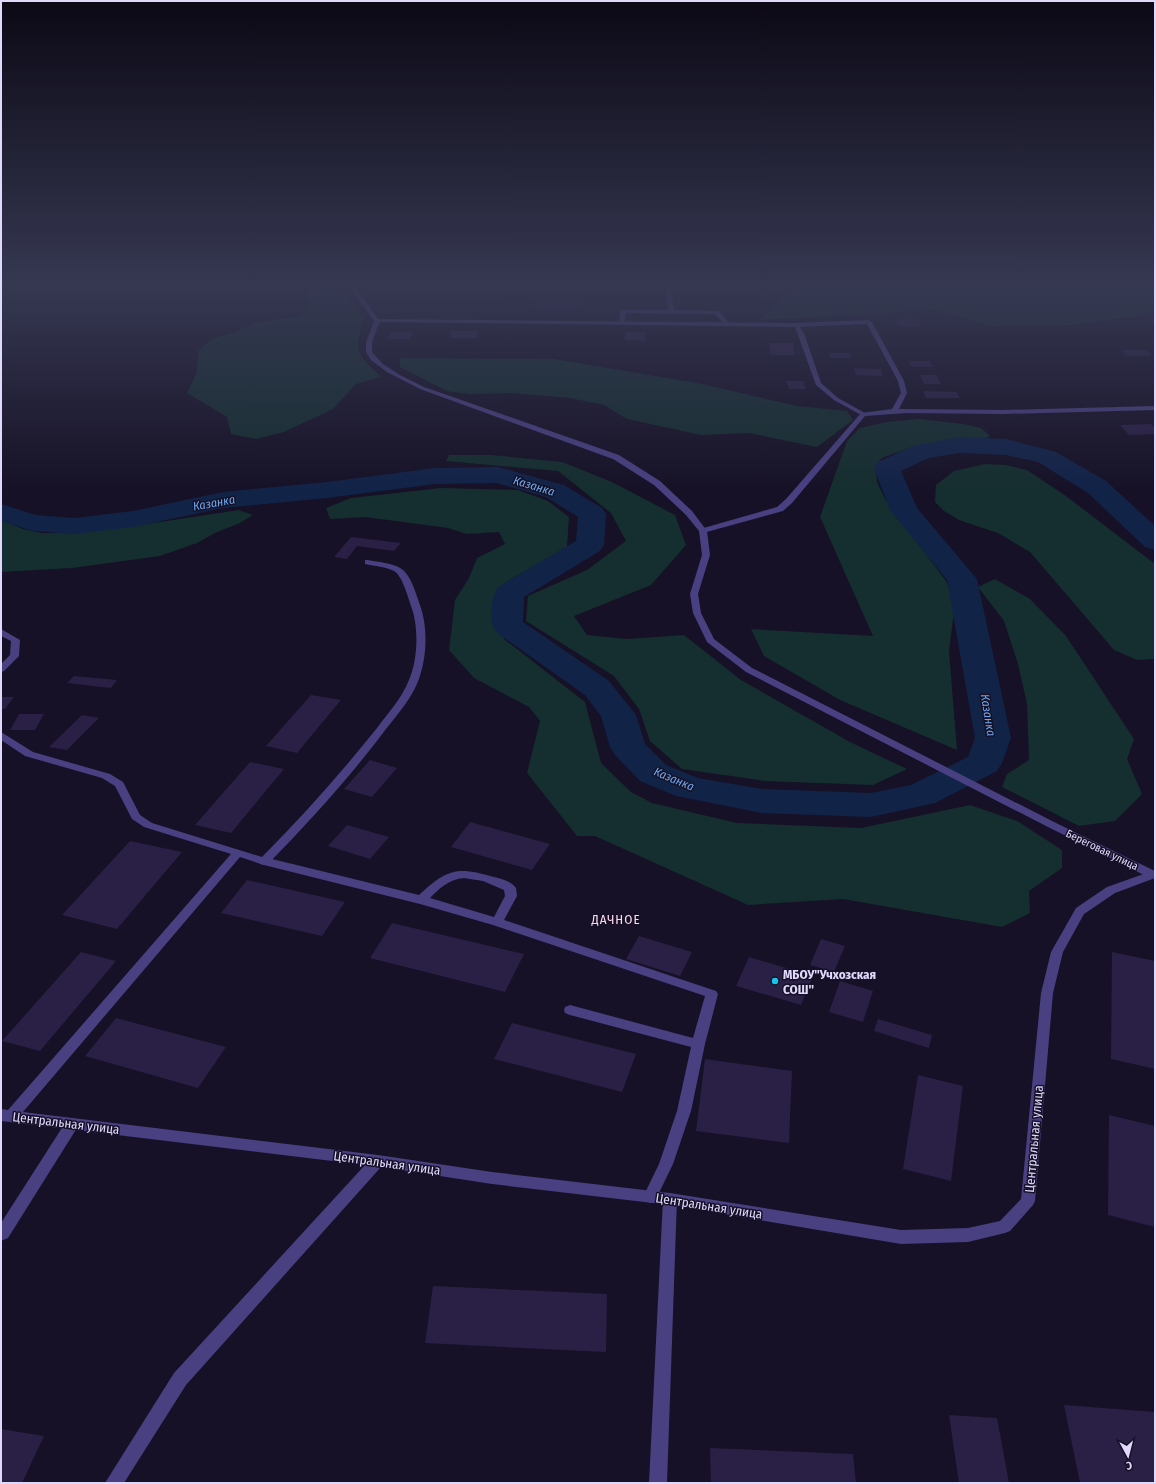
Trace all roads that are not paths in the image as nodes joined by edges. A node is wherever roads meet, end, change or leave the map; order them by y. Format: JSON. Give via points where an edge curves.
{"nodes":[{"id":1,"x":370,"y":352,"type":"edge"},
{"id":2,"x":807,"y":352,"type":"edge"},
{"id":3,"x":885,"y":352,"type":"edge"},
{"id":4,"x":1155,"y":408,"type":"edge"},
{"id":5,"x":895,"y":410,"type":"junction"},
{"id":6,"x":863,"y":414,"type":"junction"},
{"id":7,"x":703,"y":531,"type":"junction"},
{"id":8,"x":368,"y":562,"type":"dead end"},
{"id":9,"x":1,"y":632,"type":"edge"},
{"id":10,"x":1,"y":669,"type":"edge"},
{"id":11,"x":1,"y":735,"type":"edge"},
{"id":12,"x":238,"y":853,"type":"junction"},
{"id":13,"x":264,"y":861,"type":"junction"},
{"id":14,"x":1154,"y":874,"type":"edge"},
{"id":15,"x":421,"y":900,"type":"junction"},
{"id":16,"x":497,"y":922,"type":"junction"},
{"id":17,"x":570,"y":1010,"type":"dead end"},
{"id":18,"x":698,"y":1044,"type":"junction"},
{"id":19,"x":6,"y":1116,"type":"edge"},
{"id":20,"x":72,"y":1124,"type":"junction"},
{"id":21,"x":378,"y":1161,"type":"junction"},
{"id":22,"x":650,"y":1197,"type":"junction"},
{"id":23,"x":670,"y":1199,"type":"junction"},
{"id":24,"x":1,"y":1234,"type":"edge"},
{"id":25,"x":114,"y":1483,"type":"edge"},
{"id":26,"x":658,"y":1483,"type":"edge"}],
"edges":[{"from":1,"to":7,"type":"street","via":[[383,367],[399,378],[422,388],[616,457],[657,483],[689,513]]},
{"from":2,"to":6,"type":"street","via":[[818,384],[836,399]]},
{"from":3,"to":5,"type":"street","via":[[901,381],[904,393]]},
{"from":4,"to":5,"type":"street","via":[[980,412]]},
{"from":5,"to":6,"type":"street"},
{"from":6,"to":7,"type":"street","via":[[780,509]]},
{"from":7,"to":14,"type":"street","name":"Береговая улица","via":[[706,555],[694,594],[697,613],[710,640],[750,670],[1050,824]]},
{"from":8,"to":13,"type":"street","via":[[398,569],[403,574],[421,628],[414,680],[406,695],[357,761]]},
{"from":9,"to":10,"type":"street","via":[[16,640],[14,656]]},
{"from":11,"to":12,"type":"street","via":[[16,748],[29,754],[106,776],[119,784],[136,817],[148,825]]},
{"from":12,"to":13,"type":"street"},
{"from":12,"to":19,"type":"street"},
{"from":13,"to":15,"type":"street"},
{"from":14,"to":23,"type":"street","name":"Центральная улица","via":[[1110,890],[1080,911],[1057,952],[1047,993],[1028,1200],[1005,1226],[968,1235],[901,1237]]},
{"from":15,"to":16,"type":"street"},
{"from":15,"to":16,"type":"street","via":[[443,879],[455,873],[470,874],[504,883],[510,888],[511,896]]},
{"from":16,"to":18,"type":"street","via":[[712,994]]},
{"from":17,"to":18,"type":"street"},
{"from":18,"to":22,"type":"street","via":[[684,1111],[666,1164]]},
{"from":19,"to":20,"type":"street","name":"Центральная улица"},
{"from":20,"to":21,"type":"street","name":"Центральная улица"},
{"from":20,"to":24,"type":"street"},
{"from":21,"to":22,"type":"street","name":"Центральная улица"},
{"from":21,"to":25,"type":"street","via":[[180,1379]]},
{"from":22,"to":23,"type":"street","name":"Центральная улица"},
{"from":23,"to":26,"type":"street"}]}
